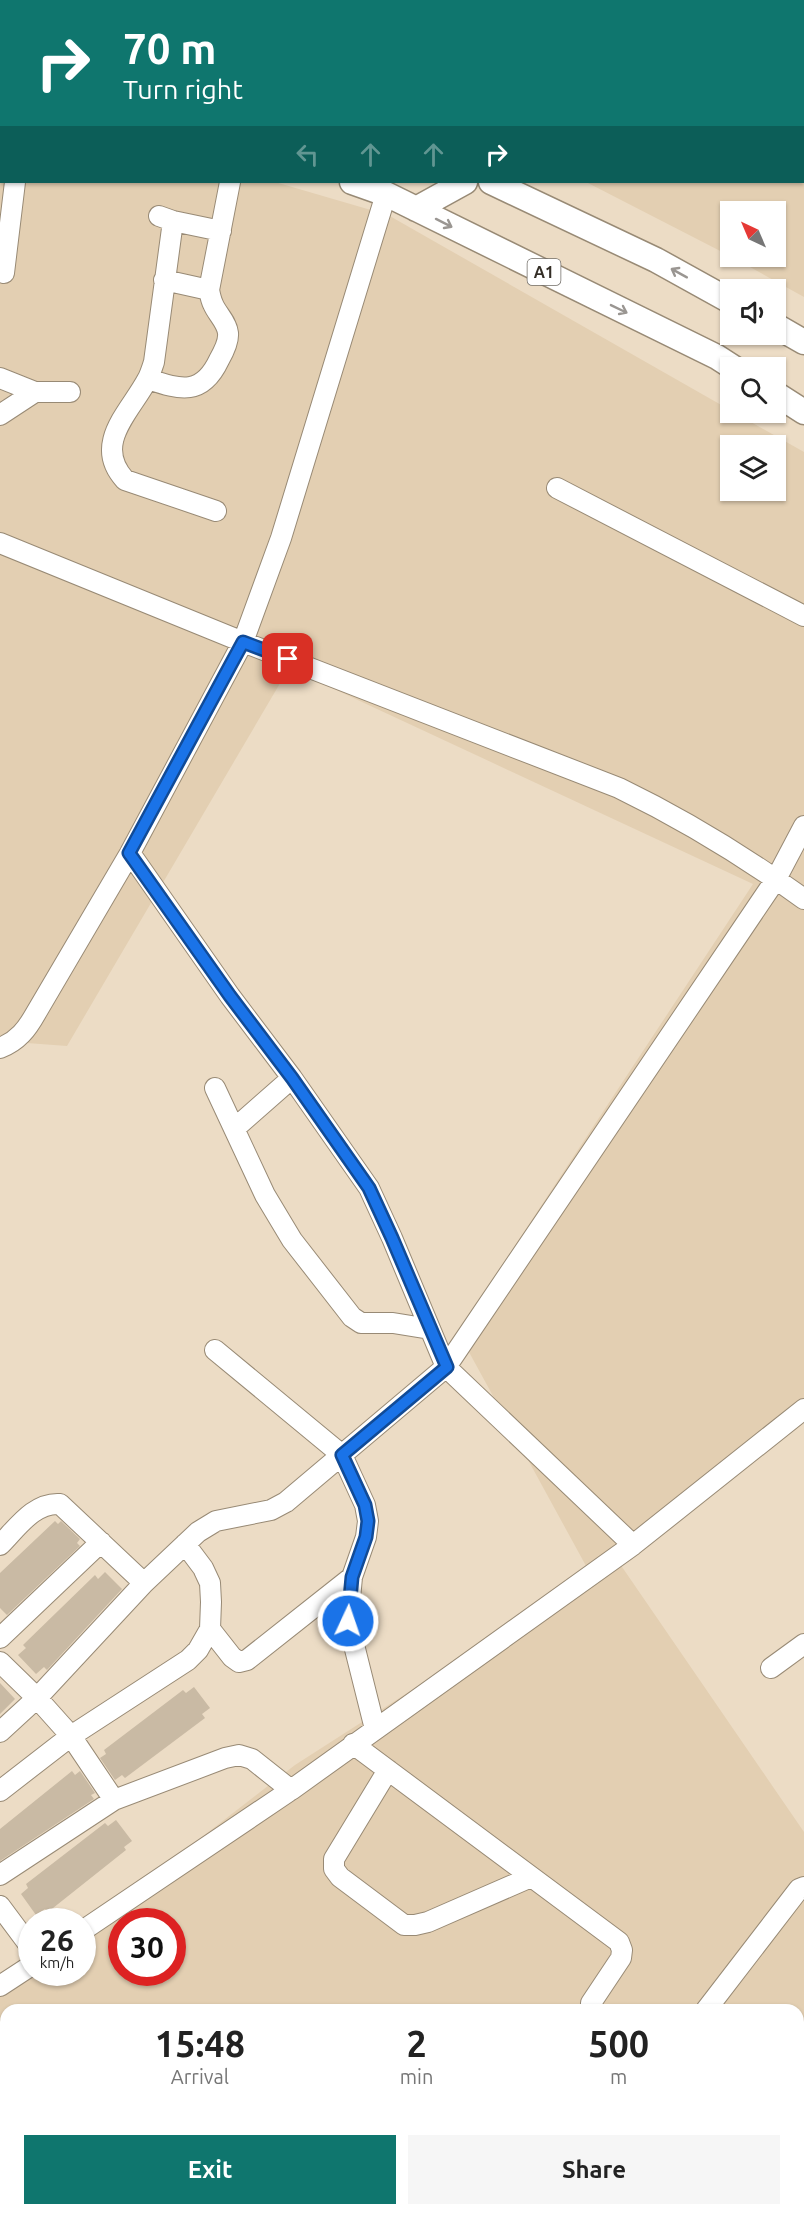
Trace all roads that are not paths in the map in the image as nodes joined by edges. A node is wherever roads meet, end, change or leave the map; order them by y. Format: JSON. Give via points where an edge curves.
{"nodes":[{"id":1,"x":15,"y":183,"type":"edge"},
{"id":2,"x":230,"y":183,"type":"edge"},
{"id":3,"x":355,"y":183,"type":"edge"},
{"id":4,"x":463,"y":183,"type":"edge"},
{"id":5,"x":493,"y":183,"type":"edge"},
{"id":6,"x":386,"y":194,"type":"junction"},
{"id":7,"x":416,"y":209,"type":"junction"},
{"id":8,"x":221,"y":231,"type":"junction"},
{"id":9,"x":4,"y":273,"type":"dead end"},
{"id":10,"x":164,"y":280,"type":"junction"},
{"id":11,"x":208,"y":290,"type":"junction"},
{"id":12,"x":720,"y":295,"type":"edge"},
{"id":13,"x":786,"y":331,"type":"edge"},
{"id":14,"x":803,"y":340,"type":"edge"},
{"id":15,"x":720,"y":359,"type":"edge"},
{"id":16,"x":0,"y":378,"type":"edge"},
{"id":17,"x":148,"y":379,"type":"junction"},
{"id":18,"x":35,"y":392,"type":"junction"},
{"id":19,"x":70,"y":392,"type":"dead end"},
{"id":20,"x":786,"y":400,"type":"edge"},
{"id":21,"x":804,"y":412,"type":"edge"},
{"id":22,"x":0,"y":415,"type":"edge"},
{"id":23,"x":557,"y":488,"type":"dead end"},
{"id":24,"x":216,"y":511,"type":"dead end"},
{"id":25,"x":0,"y":543,"type":"edge"},
{"id":26,"x":804,"y":616,"type":"edge"},
{"id":27,"x":243,"y":642,"type":"junction"},
{"id":28,"x":804,"y":826,"type":"edge"},
{"id":29,"x":129,"y":853,"type":"junction"},
{"id":30,"x":776,"y":879,"type":"junction"},
{"id":31,"x":804,"y":899,"type":"edge"},
{"id":32,"x":0,"y":1048,"type":"edge"},
{"id":33,"x":292,"y":1078,"type":"junction"},
{"id":34,"x":214,"y":1088,"type":"dead end"},
{"id":35,"x":234,"y":1129,"type":"junction"},
{"id":36,"x":430,"y":1329,"type":"junction"},
{"id":37,"x":215,"y":1350,"type":"dead end"},
{"id":38,"x":447,"y":1367,"type":"junction"},
{"id":39,"x":804,"y":1409,"type":"edge"},
{"id":40,"x":342,"y":1455,"type":"junction"},
{"id":41,"x":101,"y":1542,"type":"junction"},
{"id":42,"x":185,"y":1544,"type":"junction"},
{"id":43,"x":0,"y":1545,"type":"edge"},
{"id":44,"x":633,"y":1545,"type":"junction"},
{"id":45,"x":352,"y":1577,"type":"junction"},
{"id":46,"x":144,"y":1583,"type":"junction"},
{"id":47,"x":210,"y":1629,"type":"junction"},
{"id":48,"x":0,"y":1638,"type":"edge"},
{"id":49,"x":804,"y":1644,"type":"edge"},
{"id":50,"x":0,"y":1662,"type":"edge"},
{"id":51,"x":771,"y":1668,"type":"dead end"},
{"id":52,"x":37,"y":1698,"type":"junction"},
{"id":53,"x":375,"y":1729,"type":"junction"},
{"id":54,"x":0,"y":1732,"type":"edge"},
{"id":55,"x":71,"y":1736,"type":"junction"},
{"id":56,"x":353,"y":1744,"type":"junction"},
{"id":57,"x":388,"y":1770,"type":"junction"},
{"id":58,"x":291,"y":1790,"type":"junction"},
{"id":59,"x":0,"y":1791,"type":"edge"},
{"id":60,"x":114,"y":1800,"type":"junction"},
{"id":61,"x":0,"y":1875,"type":"edge"},
{"id":62,"x":531,"y":1877,"type":"junction"},
{"id":63,"x":804,"y":1887,"type":"edge"},
{"id":64,"x":0,"y":1906,"type":"edge"},
{"id":65,"x":96,"y":1921,"type":"edge"},
{"id":66,"x":18,"y":1930,"type":"edge"},
{"id":67,"x":18,"y":1974,"type":"edge"},
{"id":68,"x":0,"y":1986,"type":"edge"},
{"id":69,"x":591,"y":2002,"type":"dead end"},
{"id":70,"x":711,"y":2004,"type":"edge"}],
"edges":[{"from":1,"to":9,"type":"street"},
{"from":2,"to":8,"type":"street"},
{"from":3,"to":6,"type":"main road","number":"A1"},
{"from":4,"to":7,"type":"main road"},
{"from":12,"to":5,"type":"main road","one_way":true,"via":[[656,260]]},
{"from":6,"to":7,"type":"main road","number":"A1"},
{"from":6,"to":27,"type":"street","via":[[281,538]]},
{"from":7,"to":15,"type":"main road","number":"A1","one_way":true},
{"from":8,"to":10,"type":"street","via":[[166,218]]},
{"from":8,"to":11,"type":"street"},
{"from":10,"to":11,"type":"street"},
{"from":10,"to":17,"type":"street","via":[[154,362]]},
{"from":11,"to":17,"type":"street","via":[[228,333],[213,374],[200,386],[188,388]]},
{"from":13,"to":14,"type":"main road"},
{"from":16,"to":18,"type":"street"},
{"from":17,"to":24,"type":"street","via":[[121,418],[113,439],[112,459],[117,471],[125,480]]},
{"from":18,"to":19,"type":"street"},
{"from":18,"to":22,"type":"street"},
{"from":20,"to":21,"type":"main road"},
{"from":23,"to":26,"type":"street"},
{"from":25,"to":27,"type":"street"},
{"from":27,"to":29,"type":"street"},
{"from":27,"to":30,"type":"street","via":[[619,788]]},
{"from":28,"to":30,"type":"street"},
{"from":29,"to":32,"type":"street","via":[[26,1029]]},
{"from":29,"to":33,"type":"street"},
{"from":30,"to":31,"type":"street"},
{"from":30,"to":38,"type":"street"},
{"from":33,"to":35,"type":"street"},
{"from":33,"to":36,"type":"street","via":[[369,1188]]},
{"from":34,"to":35,"type":"street"},
{"from":35,"to":36,"type":"street","via":[[265,1195],[292,1240],[352,1317],[361,1323]]},
{"from":36,"to":38,"type":"street"},
{"from":37,"to":40,"type":"street"},
{"from":38,"to":40,"type":"street"},
{"from":38,"to":44,"type":"street"},
{"from":39,"to":44,"type":"street"},
{"from":40,"to":42,"type":"street","via":[[279,1506],[216,1521]]},
{"from":40,"to":45,"type":"street","via":[[365,1505],[368,1521]]},
{"from":41,"to":43,"type":"street","via":[[60,1504],[48,1503],[38,1507]]},
{"from":41,"to":46,"type":"street"},
{"from":41,"to":48,"type":"street"},
{"from":42,"to":46,"type":"street"},
{"from":42,"to":47,"type":"street","via":[[210,1583]]},
{"from":44,"to":53,"type":"street"},
{"from":45,"to":47,"type":"street","via":[[248,1660],[239,1662],[232,1657]]},
{"from":45,"to":53,"type":"street","via":[[348,1621]]},
{"from":46,"to":52,"type":"street"},
{"from":47,"to":55,"type":"street","via":[[188,1660]]},
{"from":49,"to":51,"type":"street"},
{"from":50,"to":52,"type":"street"},
{"from":52,"to":54,"type":"street"},
{"from":52,"to":55,"type":"street"},
{"from":53,"to":56,"type":"street"},
{"from":55,"to":59,"type":"street"},
{"from":55,"to":60,"type":"street"},
{"from":56,"to":57,"type":"street"},
{"from":56,"to":58,"type":"street"},
{"from":57,"to":62,"type":"street"},
{"from":57,"to":62,"type":"street","via":[[334,1859],[334,1869],[340,1878],[404,1924],[415,1925]]},
{"from":58,"to":60,"type":"street","via":[[252,1759],[239,1755]]},
{"from":58,"to":65,"type":"street"},
{"from":60,"to":61,"type":"street"},
{"from":62,"to":69,"type":"street","via":[[619,1942],[621,1959]]},
{"from":63,"to":70,"type":"street"},
{"from":64,"to":66,"type":"street"},
{"from":67,"to":68,"type":"street"}]}
